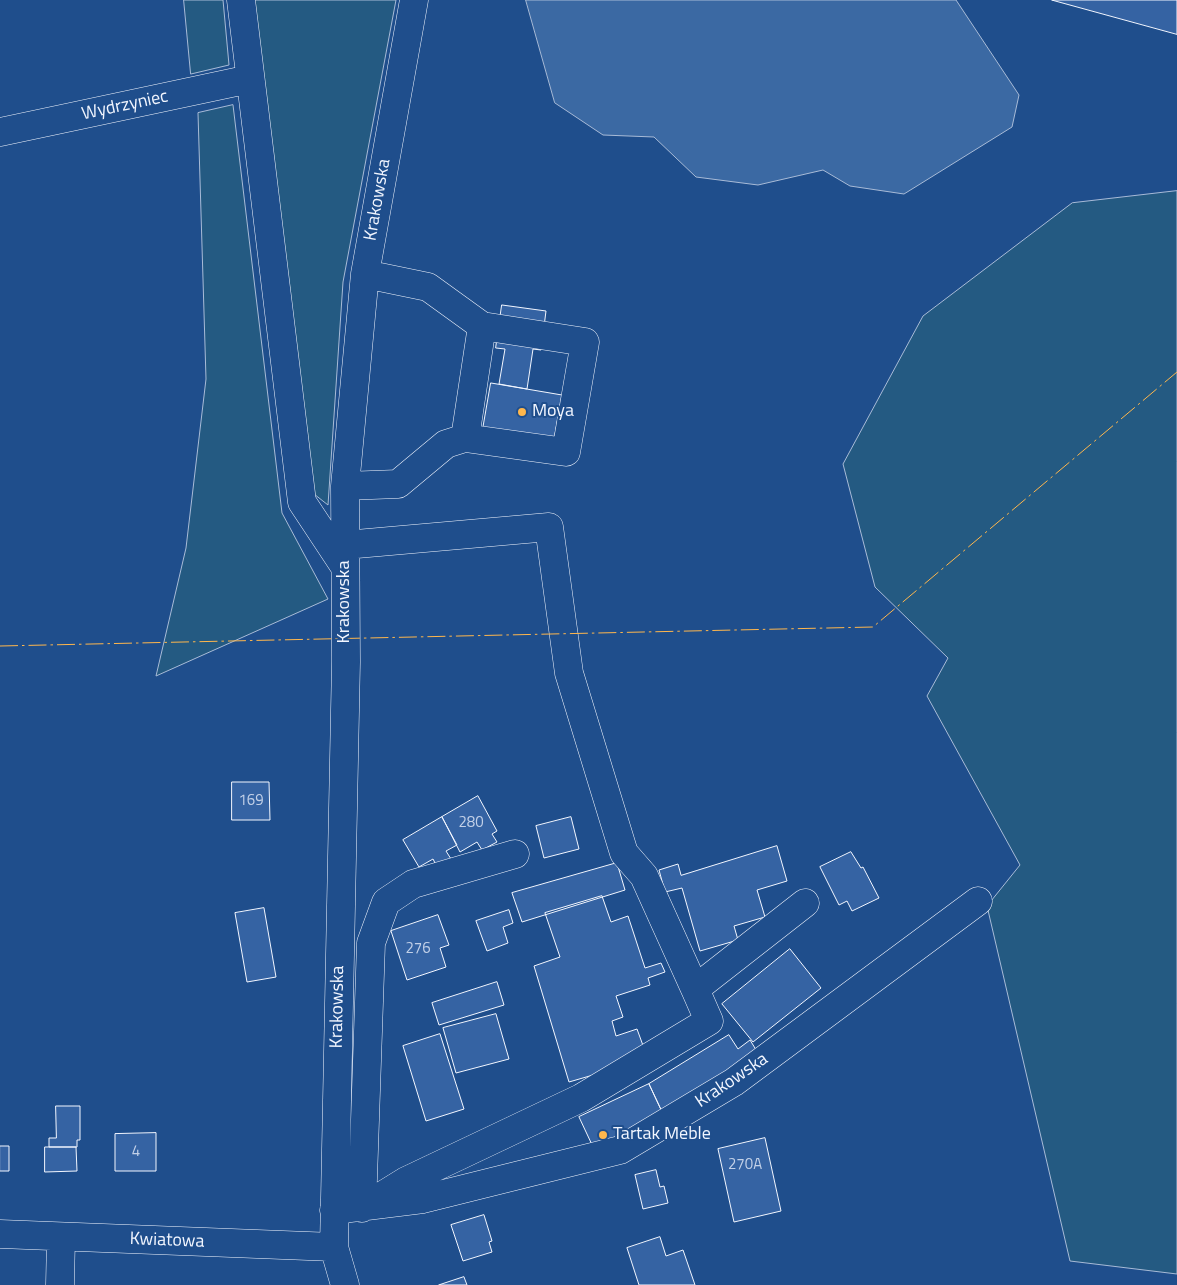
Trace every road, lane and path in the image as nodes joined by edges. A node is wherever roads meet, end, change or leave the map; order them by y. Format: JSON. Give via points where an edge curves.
{"nodes":[{"id":1,"x":241,"y":0,"type":"edge"},
{"id":2,"x":414,"y":0,"type":"edge"},
{"id":3,"x":250,"y":79,"type":"junction"},
{"id":4,"x":0,"y":132,"type":"edge"},
{"id":5,"x":365,"y":274,"type":"junction"},
{"id":6,"x":482,"y":326,"type":"junction"},
{"id":7,"x":465,"y":438,"type":"junction"},
{"id":8,"x":345,"y":486,"type":"junction"},
{"id":9,"x":345,"y":556,"type":"junction"},
{"id":10,"x":515,"y":854,"type":"dead end"},
{"id":11,"x":978,"y":901,"type":"dead end"},
{"id":12,"x":805,"y":903,"type":"dead end"},
{"id":13,"x":695,"y":989,"type":"junction"},
{"id":14,"x":362,"y":1208,"type":"junction"},
{"id":15,"x":334,"y":1210,"type":"junction"},
{"id":16,"x":0,"y":1234,"type":"edge"},
{"id":17,"x":61,"y":1238,"type":"junction"},
{"id":18,"x":334,"y":1247,"type":"junction"},
{"id":19,"x":60,"y":1285,"type":"edge"},
{"id":20,"x":345,"y":1285,"type":"edge"}],
"edges":[{"from":1,"to":3,"type":"street"},
{"from":2,"to":5,"type":"street","name":"Krakowska"},
{"from":3,"to":4,"type":"street","name":"Wydrzyniec"},
{"from":3,"to":9,"type":"street","via":[[302,502]]},
{"from":5,"to":6,"type":"street","via":[[428,286]]},
{"from":5,"to":8,"type":"street","name":"Krakowska"},
{"from":6,"to":7,"type":"street"},
{"from":6,"to":7,"type":"street","via":[[585,342],[566,452]]},
{"from":7,"to":8,"type":"street","via":[[446,444],[398,484]]},
{"from":8,"to":9,"type":"street","name":"Krakowska"},
{"from":9,"to":13,"type":"street","via":[[549,527],[569,673],[624,853],[644,876]]},
{"from":9,"to":15,"type":"street","name":"Krakowska","via":[[346,662]]},
{"from":10,"to":14,"type":"street","via":[[413,884],[386,902],[371,943]]},
{"from":11,"to":14,"type":"street","name":"Krakowska","via":[[734,1082],[620,1150],[423,1199]]},
{"from":12,"to":13,"type":"street"},
{"from":13,"to":14,"type":"street","via":[[710,1021],[581,1098],[406,1181]]},
{"from":14,"to":15,"type":"street","name":"Krakowska"},
{"from":15,"to":18,"type":"street","name":"Krakowska"},
{"from":16,"to":17,"type":"street","name":"Kwiatowa"},
{"from":17,"to":18,"type":"street","name":"Kwiatowa"},
{"from":17,"to":19,"type":"street"},
{"from":18,"to":20,"type":"street","name":"Krakowska"}]}
